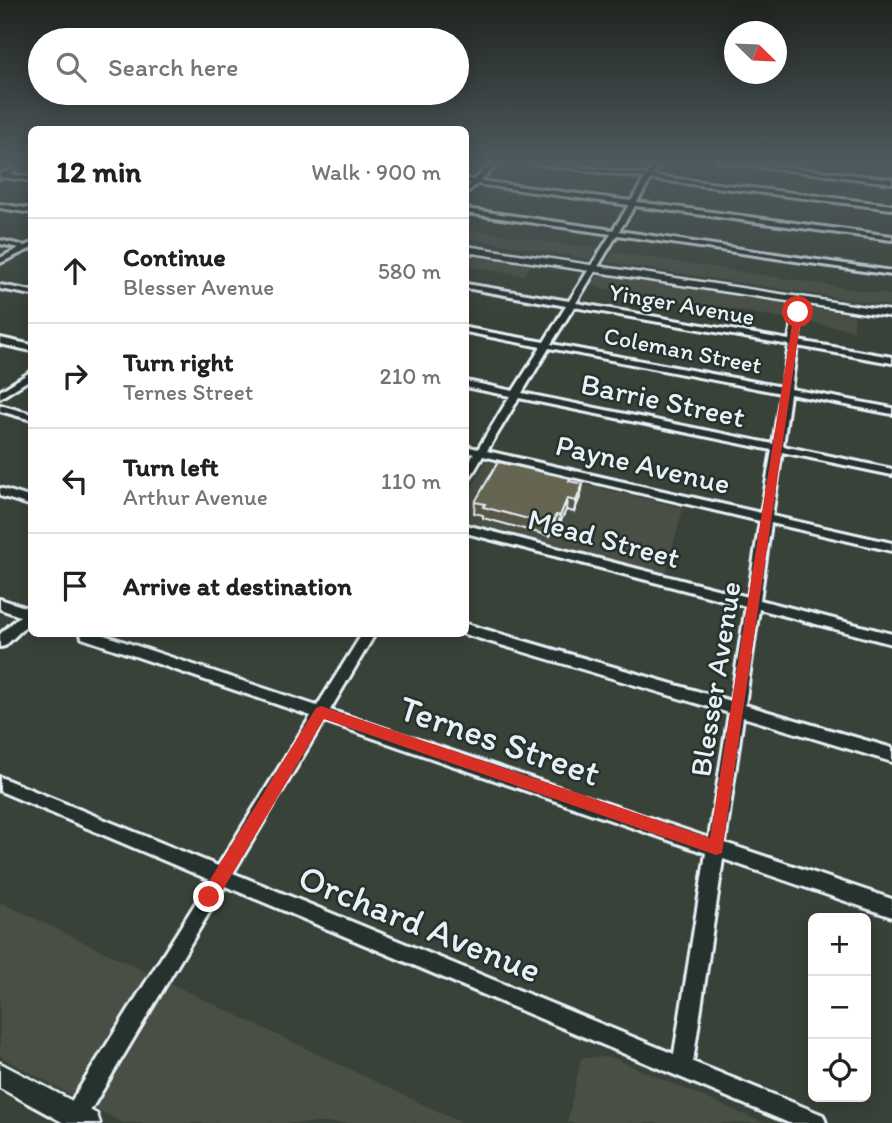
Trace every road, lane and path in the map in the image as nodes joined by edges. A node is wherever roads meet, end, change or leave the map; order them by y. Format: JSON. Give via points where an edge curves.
{"nodes":[{"id":1,"x":482,"y":213,"type":"edge"},
{"id":2,"x":626,"y":213,"type":"edge"},
{"id":3,"x":709,"y":213,"type":"edge"},
{"id":4,"x":614,"y":233,"type":"junction"},
{"id":5,"x":892,"y":238,"type":"edge"},
{"id":6,"x":0,"y":243,"type":"edge"},
{"id":7,"x":469,"y":243,"type":"edge"},
{"id":8,"x":28,"y":247,"type":"edge"},
{"id":9,"x":28,"y":248,"type":"edge"},
{"id":10,"x":469,"y":249,"type":"edge"},
{"id":11,"x":0,"y":261,"type":"edge"},
{"id":12,"x":557,"y":261,"type":"junction"},
{"id":13,"x":594,"y":266,"type":"junction"},
{"id":14,"x":892,"y":273,"type":"edge"},
{"id":15,"x":0,"y":287,"type":"edge"},
{"id":16,"x":469,"y":287,"type":"edge"},
{"id":17,"x":28,"y":292,"type":"edge"},
{"id":18,"x":800,"y":299,"type":"junction"},
{"id":19,"x":570,"y":304,"type":"junction"},
{"id":20,"x":892,"y":314,"type":"edge"},
{"id":21,"x":469,"y":331,"type":"edge"},
{"id":22,"x":0,"y":341,"type":"edge"},
{"id":23,"x":793,"y":342,"type":"junction"},
{"id":24,"x":545,"y":345,"type":"junction"},
{"id":25,"x":28,"y":347,"type":"edge"},
{"id":26,"x":892,"y":359,"type":"edge"},
{"id":27,"x":28,"y":377,"type":"edge"},
{"id":28,"x":469,"y":385,"type":"edge"},
{"id":29,"x":786,"y":390,"type":"junction"},
{"id":30,"x":515,"y":394,"type":"junction"},
{"id":31,"x":0,"y":395,"type":"edge"},
{"id":32,"x":0,"y":408,"type":"edge"},
{"id":33,"x":892,"y":411,"type":"edge"},
{"id":34,"x":28,"y":416,"type":"edge"},
{"id":35,"x":777,"y":448,"type":"junction"},
{"id":36,"x":469,"y":450,"type":"edge"},
{"id":37,"x":480,"y":452,"type":"junction"},
{"id":38,"x":469,"y":471,"type":"edge"},
{"id":39,"x":892,"y":472,"type":"edge"},
{"id":40,"x":0,"y":492,"type":"edge"},
{"id":41,"x":28,"y":501,"type":"edge"},
{"id":42,"x":766,"y":518,"type":"junction"},
{"id":43,"x":469,"y":530,"type":"edge"},
{"id":44,"x":892,"y":547,"type":"edge"},
{"id":45,"x":753,"y":603,"type":"junction"},
{"id":46,"x":0,"y":604,"type":"edge"},
{"id":47,"x":28,"y":613,"type":"edge"},
{"id":48,"x":28,"y":617,"type":"edge"},
{"id":49,"x":469,"y":630,"type":"edge"},
{"id":50,"x":96,"y":637,"type":"edge"},
{"id":51,"x":367,"y":637,"type":"edge"},
{"id":52,"x":892,"y":639,"type":"edge"},
{"id":53,"x":0,"y":642,"type":"edge"},
{"id":54,"x":736,"y":708,"type":"junction"},
{"id":55,"x":321,"y":712,"type":"junction"},
{"id":56,"x":892,"y":755,"type":"edge"},
{"id":57,"x":0,"y":784,"type":"edge"},
{"id":58,"x":716,"y":847,"type":"junction"},
{"id":59,"x":221,"y":878,"type":"junction"},
{"id":60,"x":892,"y":908,"type":"edge"},
{"id":61,"x":682,"y":1067,"type":"junction"},
{"id":62,"x":0,"y":1075,"type":"edge"},
{"id":63,"x":81,"y":1119,"type":"edge"},
{"id":64,"x":815,"y":1123,"type":"edge"}],
"edges":[{"from":1,"to":4,"type":"street"},
{"from":2,"to":4,"type":"street"},
{"from":3,"to":5,"type":"street"},
{"from":4,"to":13,"type":"street"},
{"from":4,"to":14,"type":"street"},
{"from":6,"to":8,"type":"street"},
{"from":7,"to":12,"type":"main road"},
{"from":9,"to":11,"type":"street"},
{"from":10,"to":12,"type":"main road"},
{"from":12,"to":13,"type":"main road"},
{"from":13,"to":18,"type":"main road"},
{"from":13,"to":19,"type":"street"},
{"from":15,"to":17,"type":"street"},
{"from":16,"to":19,"type":"street","name":"Yinger Avenue"},
{"from":18,"to":20,"type":"main road"},
{"from":18,"to":23,"type":"street","name":"Blesser Avenue"},
{"from":19,"to":23,"type":"street","name":"Yinger Avenue"},
{"from":19,"to":24,"type":"street"},
{"from":21,"to":24,"type":"street","name":"Coleman Street"},
{"from":22,"to":25,"type":"street"},
{"from":23,"to":26,"type":"street","name":"Yinger Avenue"},
{"from":23,"to":29,"type":"street","name":"Blesser Avenue"},
{"from":24,"to":29,"type":"street","name":"Coleman Street"},
{"from":24,"to":30,"type":"street"},
{"from":27,"to":31,"type":"street"},
{"from":28,"to":30,"type":"street","name":"Barrie Street"},
{"from":29,"to":33,"type":"street","name":"Coleman Street"},
{"from":29,"to":35,"type":"street","name":"Blesser Avenue"},
{"from":30,"to":35,"type":"street","name":"Barrie Street"},
{"from":30,"to":37,"type":"street"},
{"from":32,"to":34,"type":"street"},
{"from":35,"to":39,"type":"street","name":"Barrie Street"},
{"from":35,"to":42,"type":"street","name":"Blesser Avenue"},
{"from":36,"to":37,"type":"street","name":"Payne Avenue"},
{"from":37,"to":38,"type":"street"},
{"from":37,"to":42,"type":"street","name":"Payne Avenue"},
{"from":40,"to":41,"type":"street"},
{"from":42,"to":44,"type":"street","name":"Payne Avenue"},
{"from":42,"to":45,"type":"street","name":"Blesser Avenue"},
{"from":43,"to":45,"type":"street","name":"Mead Street"},
{"from":45,"to":52,"type":"street","name":"Mead Street"},
{"from":45,"to":54,"type":"street","name":"Blesser Avenue"},
{"from":46,"to":47,"type":"street"},
{"from":48,"to":53,"type":"street"},
{"from":49,"to":54,"type":"street"},
{"from":50,"to":55,"type":"street","name":"Ternes Street"},
{"from":51,"to":55,"type":"street"},
{"from":54,"to":56,"type":"street"},
{"from":54,"to":58,"type":"street","name":"Blesser Avenue"},
{"from":55,"to":58,"type":"street","name":"Ternes Street"},
{"from":55,"to":59,"type":"street"},
{"from":57,"to":59,"type":"street","name":"Orchard Avenue"},
{"from":58,"to":60,"type":"street","name":"Ternes Street"},
{"from":58,"to":61,"type":"street","name":"Blesser Avenue"},
{"from":59,"to":61,"type":"street","name":"Orchard Avenue"},
{"from":59,"to":63,"type":"street"},
{"from":61,"to":64,"type":"street","name":"Orchard Avenue"},
{"from":62,"to":63,"type":"street"}]}
